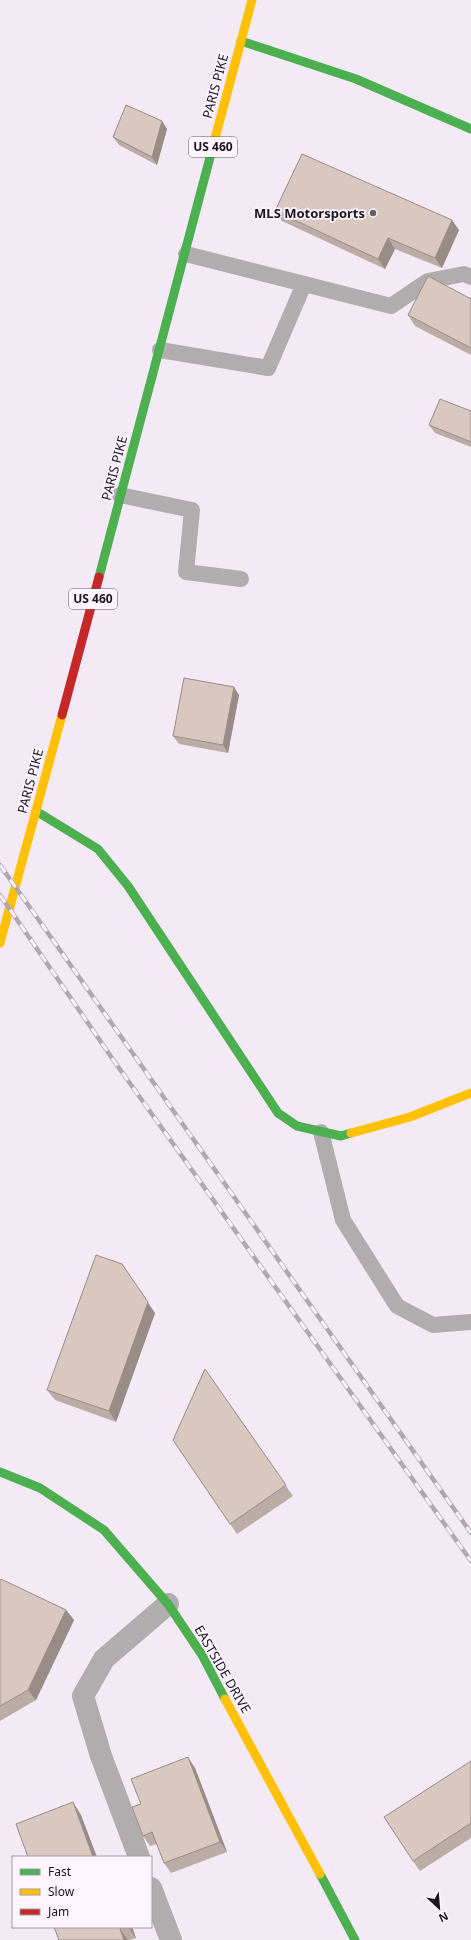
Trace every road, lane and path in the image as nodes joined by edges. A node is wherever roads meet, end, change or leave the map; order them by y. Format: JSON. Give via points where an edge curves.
{"nodes":[{"id":1,"x":252,"y":0,"type":"edge"},
{"id":2,"x":241,"y":41,"type":"junction"},
{"id":3,"x":471,"y":129,"type":"edge"},
{"id":4,"x":186,"y":254,"type":"junction"},
{"id":5,"x":471,"y":277,"type":"edge"},
{"id":6,"x":304,"y":284,"type":"junction"},
{"id":7,"x":160,"y":350,"type":"junction"},
{"id":8,"x":120,"y":495,"type":"junction"},
{"id":9,"x":242,"y":579,"type":"dead end"},
{"id":10,"x":36,"y":811,"type":"junction"},
{"id":11,"x":0,"y":943,"type":"edge"},
{"id":12,"x":471,"y":1093,"type":"edge"},
{"id":13,"x":321,"y":1132,"type":"junction"},
{"id":14,"x":471,"y":1322,"type":"edge"},
{"id":15,"x":0,"y":1472,"type":"edge"},
{"id":16,"x":168,"y":1604,"type":"junction"},
{"id":17,"x":139,"y":1856,"type":"edge"},
{"id":18,"x":152,"y":1891,"type":"edge"},
{"id":19,"x":171,"y":1940,"type":"edge"},
{"id":20,"x":355,"y":1940,"type":"edge"}],
"edges":[{"from":1,"to":2,"type":"street","name":"PARIS PIKE","number":"US 460"},
{"from":2,"to":3,"type":"street","via":[[356,79]]},
{"from":2,"to":4,"type":"street","name":"PARIS PIKE","number":"US 460"},
{"from":4,"to":6,"type":"lane"},
{"from":4,"to":7,"type":"street","name":"PARIS PIKE","number":"US 460"},
{"from":5,"to":6,"type":"lane","via":[[464,274],[428,281],[391,306]]},
{"from":6,"to":7,"type":"lane","via":[[268,368]]},
{"from":7,"to":8,"type":"street","name":"PARIS PIKE","number":"US 460"},
{"from":8,"to":9,"type":"lane","via":[[192,510],[186,572]]},
{"from":8,"to":10,"type":"street","name":"PARIS PIKE","number":"US 460"},
{"from":10,"to":11,"type":"street","name":"PARIS PIKE","number":"US 460"},
{"from":10,"to":13,"type":"street","via":[[98,849],[128,886],[278,1113],[297,1126]]},
{"from":12,"to":13,"type":"street","via":[[410,1117],[341,1136]]},
{"from":13,"to":14,"type":"lane","via":[[343,1220],[398,1306],[433,1325]]},
{"from":15,"to":16,"type":"street","name":"EASTSIDE DRIVE","via":[[40,1488],[104,1530]]},
{"from":16,"to":17,"type":"street","via":[[104,1659],[84,1696],[101,1756]]},
{"from":16,"to":20,"type":"street","name":"EASTSIDE DRIVE","via":[[202,1655]]},
{"from":18,"to":19,"type":"street"}]}
